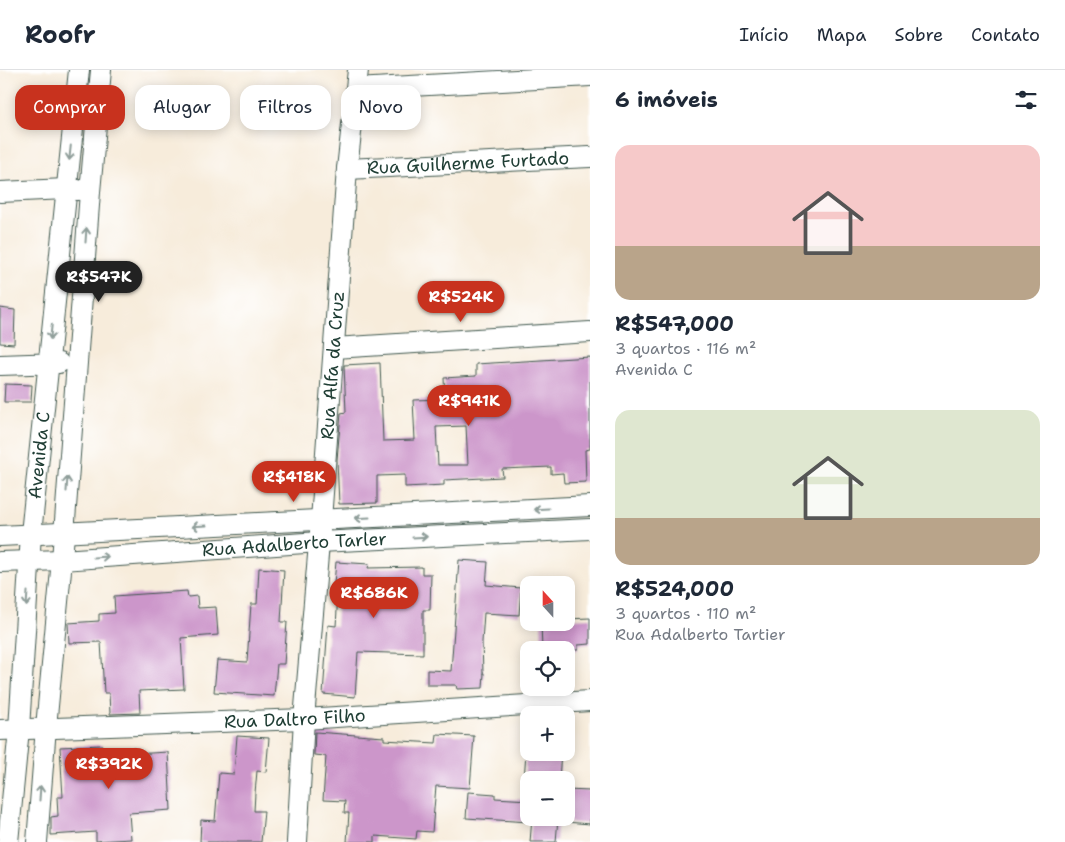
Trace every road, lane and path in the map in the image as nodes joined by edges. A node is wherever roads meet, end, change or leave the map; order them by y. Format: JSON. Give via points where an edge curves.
{"nodes":[{"id":1,"x":78,"y":70,"type":"edge"},
{"id":2,"x":101,"y":70,"type":"edge"},
{"id":3,"x":590,"y":76,"type":"edge"},
{"id":4,"x":357,"y":80,"type":"edge"},
{"id":5,"x":590,"y":157,"type":"edge"},
{"id":6,"x":347,"y":169,"type":"junction"},
{"id":7,"x":66,"y":189,"type":"junction"},
{"id":8,"x":0,"y":192,"type":"edge"},
{"id":9,"x":90,"y":192,"type":"junction"},
{"id":10,"x":590,"y":332,"type":"edge"},
{"id":11,"x":334,"y":348,"type":"junction"},
{"id":12,"x":76,"y":362,"type":"junction"},
{"id":13,"x":48,"y":364,"type":"junction"},
{"id":14,"x":0,"y":365,"type":"edge"},
{"id":15,"x":590,"y":506,"type":"edge"},
{"id":16,"x":321,"y":520,"type":"junction"},
{"id":17,"x":590,"y":529,"type":"edge"},
{"id":18,"x":64,"y":533,"type":"junction"},
{"id":19,"x":31,"y":534,"type":"junction"},
{"id":20,"x":0,"y":536,"type":"edge"},
{"id":21,"x":319,"y":542,"type":"junction"},
{"id":22,"x":62,"y":560,"type":"junction"},
{"id":23,"x":30,"y":561,"type":"junction"},
{"id":24,"x":0,"y":562,"type":"edge"},
{"id":25,"x":590,"y":702,"type":"edge"},
{"id":26,"x":304,"y":719,"type":"junction"},
{"id":27,"x":46,"y":727,"type":"junction"},
{"id":28,"x":9,"y":729,"type":"edge"},
{"id":29,"x":8,"y":842,"type":"edge"},
{"id":30,"x":37,"y":842,"type":"edge"},
{"id":31,"x":297,"y":842,"type":"edge"}],
"edges":[{"from":1,"to":7,"type":"street","name":"Avenida C","one_way":true},
{"from":2,"to":9,"type":"street"},
{"from":3,"to":4,"type":"street"},
{"from":4,"to":6,"type":"street","name":"Rua Alfa da Cruz"},
{"from":5,"to":6,"type":"street","name":"Rua Guilherme Furtado"},
{"from":6,"to":11,"type":"street","name":"Rua Alfa da Cruz"},
{"from":7,"to":8,"type":"street"},
{"from":7,"to":9,"type":"street"},
{"from":7,"to":13,"type":"street","name":"Avenida C","one_way":true},
{"from":12,"to":9,"type":"street","one_way":true},
{"from":10,"to":11,"type":"street"},
{"from":11,"to":16,"type":"street","name":"Rua Alfa da Cruz"},
{"from":12,"to":13,"type":"street"},
{"from":18,"to":12,"type":"street","one_way":true},
{"from":13,"to":14,"type":"street"},
{"from":13,"to":19,"type":"street","name":"Avenida C"},
{"from":15,"to":16,"type":"street","name":"Rua Adalberto Tarler","one_way":true},
{"from":16,"to":18,"type":"street","name":"Rua Adalberto Tarler","one_way":true},
{"from":16,"to":21,"type":"street","name":"Rua Alfa da Cruz"},
{"from":21,"to":17,"type":"street","name":"Rua Adalberto Tarler","one_way":true},
{"from":18,"to":19,"type":"street","name":"Rua Adalberto Tarler"},
{"from":18,"to":22,"type":"street"},
{"from":19,"to":20,"type":"street","name":"Rua Adalberto Tarler"},
{"from":19,"to":23,"type":"street","name":"Avenida C"},
{"from":22,"to":21,"type":"street","name":"Rua Adalberto Tarler","one_way":true},
{"from":21,"to":26,"type":"street","name":"Rua Alfa da Cruz"},
{"from":22,"to":23,"type":"street","name":"Rua Adalberto Tarler"},
{"from":22,"to":27,"type":"street"},
{"from":23,"to":24,"type":"street","name":"Rua Adalberto Tarler"},
{"from":23,"to":28,"type":"street","name":"Avenida C","one_way":true},
{"from":25,"to":26,"type":"street","name":"Rua Daltro Filho"},
{"from":26,"to":27,"type":"street","name":"Rua Daltro Filho"},
{"from":26,"to":31,"type":"street","name":"Rua Alfa da Cruz"},
{"from":27,"to":28,"type":"street","name":"Rua Daltro Filho"},
{"from":30,"to":27,"type":"street","one_way":true},
{"from":28,"to":29,"type":"street","name":"Avenida C"}]}
